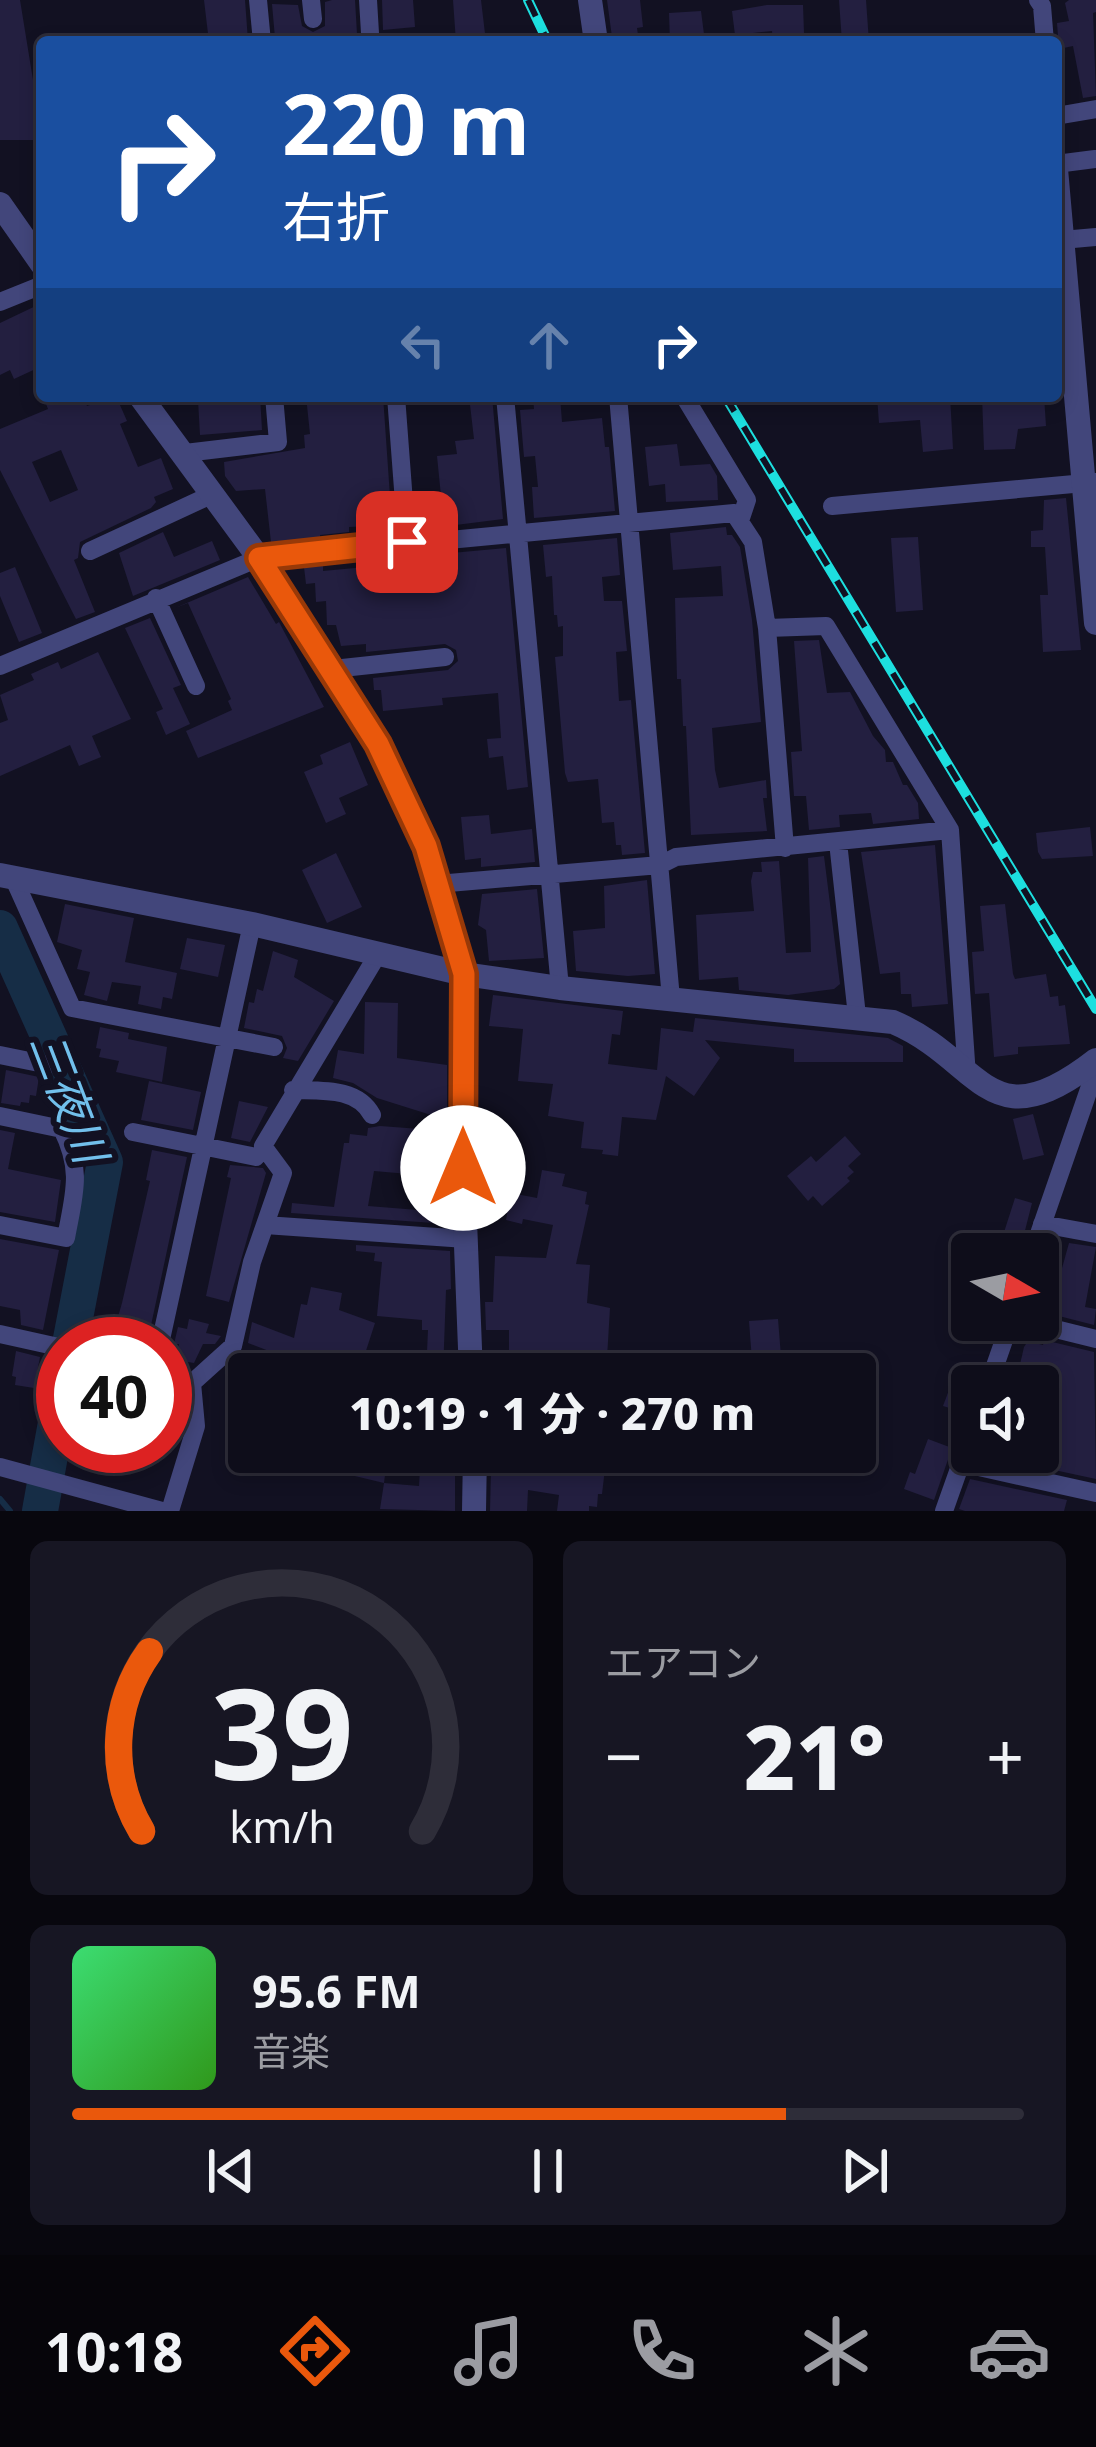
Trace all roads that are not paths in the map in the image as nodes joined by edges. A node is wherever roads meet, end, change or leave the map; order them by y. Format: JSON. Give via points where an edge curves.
{"nodes":[{"id":1,"x":258,"y":0,"type":"edge"},
{"id":2,"x":368,"y":0,"type":"edge"},
{"id":3,"x":590,"y":0,"type":"edge"},
{"id":4,"x":1038,"y":0,"type":"edge"},
{"id":5,"x":370,"y":32,"type":"dead end"},
{"id":6,"x":261,"y":36,"type":"edge"},
{"id":7,"x":595,"y":36,"type":"edge"},
{"id":8,"x":1044,"y":36,"type":"edge"},
{"id":9,"x":1096,"y":109,"type":"edge"},
{"id":10,"x":1062,"y":115,"type":"edge"},
{"id":11,"x":1095,"y":159,"type":"edge"},
{"id":12,"x":1062,"y":165,"type":"edge"},
{"id":13,"x":0,"y":204,"type":"edge"},
{"id":14,"x":33,"y":237,"type":"edge"},
{"id":15,"x":1096,"y":237,"type":"edge"},
{"id":16,"x":1062,"y":240,"type":"joint"},
{"id":17,"x":36,"y":287,"type":"edge"},
{"id":18,"x":0,"y":302,"type":"edge"},
{"id":19,"x":1085,"y":371,"type":"edge"},
{"id":20,"x":145,"y":402,"type":"edge"},
{"id":21,"x":275,"y":402,"type":"edge"},
{"id":22,"x":396,"y":402,"type":"edge"},
{"id":23,"x":506,"y":402,"type":"edge"},
{"id":24,"x":619,"y":402,"type":"edge"},
{"id":25,"x":688,"y":402,"type":"edge"},
{"id":26,"x":184,"y":453,"type":"junction"},
{"id":27,"x":1090,"y":483,"type":"edge"},
{"id":28,"x":211,"y":495,"type":"junction"},
{"id":29,"x":832,"y":506,"type":"dead end"},
{"id":30,"x":740,"y":521,"type":"junction"},
{"id":31,"x":629,"y":522,"type":"junction"},
{"id":32,"x":517,"y":531,"type":"junction"},
{"id":33,"x":407,"y":542,"type":"junction"},
{"id":34,"x":90,"y":551,"type":"dead end"},
{"id":35,"x":259,"y":558,"type":"junction"},
{"id":36,"x":156,"y":598,"type":"junction"},
{"id":37,"x":1096,"y":623,"type":"edge"},
{"id":38,"x":767,"y":628,"type":"junction"},
{"id":39,"x":445,"y":657,"type":"dead end"},
{"id":40,"x":0,"y":666,"type":"edge"},
{"id":41,"x":333,"y":669,"type":"junction"},
{"id":42,"x":196,"y":686,"type":"dead end"},
{"id":43,"x":950,"y":830,"type":"junction"},
{"id":44,"x":838,"y":842,"type":"junction"},
{"id":45,"x":785,"y":848,"type":"junction"},
{"id":46,"x":660,"y":865,"type":"junction"},
{"id":47,"x":551,"y":875,"type":"junction"},
{"id":48,"x":6,"y":876,"type":"edge"},
{"id":49,"x":437,"y":884,"type":"junction"},
{"id":50,"x":251,"y":924,"type":"junction"},
{"id":51,"x":378,"y":953,"type":"junction"},
{"id":52,"x":464,"y":974,"type":"junction"},
{"id":53,"x":560,"y":988,"type":"junction"},
{"id":54,"x":670,"y":998,"type":"junction"},
{"id":55,"x":857,"y":1016,"type":"junction"},
{"id":56,"x":226,"y":1039,"type":"junction"},
{"id":57,"x":274,"y":1047,"type":"dead end"},
{"id":58,"x":0,"y":1055,"type":"edge"},
{"id":59,"x":1096,"y":1060,"type":"edge"},
{"id":60,"x":49,"y":1065,"type":"dead end"},
{"id":61,"x":1096,"y":1070,"type":"edge"},
{"id":62,"x":968,"y":1076,"type":"junction"},
{"id":63,"x":293,"y":1090,"type":"junction"},
{"id":64,"x":372,"y":1115,"type":"dead end"},
{"id":65,"x":0,"y":1116,"type":"edge"},
{"id":66,"x":133,"y":1132,"type":"dead end"},
{"id":67,"x":204,"y":1145,"type":"junction"},
{"id":68,"x":256,"y":1156,"type":"dead end"},
{"id":69,"x":1042,"y":1224,"type":"junction"},
{"id":70,"x":265,"y":1225,"type":"junction"},
{"id":71,"x":0,"y":1226,"type":"edge"},
{"id":72,"x":1039,"y":1233,"type":"edge"},
{"id":73,"x":1096,"y":1234,"type":"edge"},
{"id":74,"x":466,"y":1239,"type":"junction"},
{"id":75,"x":166,"y":1317,"type":"edge"},
{"id":76,"x":1059,"y":1331,"type":"edge"},
{"id":77,"x":3,"y":1335,"type":"edge"},
{"id":78,"x":1096,"y":1340,"type":"edge"},
{"id":79,"x":36,"y":1342,"type":"edge"},
{"id":80,"x":470,"y":1353,"type":"edge"},
{"id":81,"x":0,"y":1357,"type":"edge"},
{"id":82,"x":0,"y":1467,"type":"edge"},
{"id":83,"x":475,"y":1473,"type":"edge"},
{"id":84,"x":958,"y":1473,"type":"edge"},
{"id":85,"x":1007,"y":1473,"type":"edge"},
{"id":86,"x":1096,"y":1493,"type":"edge"},
{"id":87,"x":166,"y":1511,"type":"edge"},
{"id":88,"x":474,"y":1511,"type":"edge"},
{"id":89,"x":944,"y":1511,"type":"edge"}],
"edges":[{"from":1,"to":6,"type":"street"},
{"from":2,"to":5,"type":"street"},
{"from":3,"to":7,"type":"street"},
{"from":4,"to":8,"type":"street"},
{"from":9,"to":10,"type":"street"},
{"from":11,"to":12,"type":"street"},
{"from":13,"to":14,"type":"street"},
{"from":15,"to":16,"type":"street"},
{"from":16,"to":19,"type":"street"},
{"from":17,"to":18,"type":"street"},
{"from":19,"to":27,"type":"street"},
{"from":20,"to":26,"type":"street"},
{"from":21,"to":26,"type":"street","via":[[278,442]]},
{"from":22,"to":33,"type":"street"},
{"from":23,"to":32,"type":"street"},
{"from":24,"to":31,"type":"street"},
{"from":25,"to":30,"type":"street","via":[[747,500]]},
{"from":26,"to":28,"type":"street"},
{"from":27,"to":29,"type":"street"},
{"from":27,"to":37,"type":"street"},
{"from":28,"to":34,"type":"street"},
{"from":28,"to":35,"type":"street"},
{"from":30,"to":31,"type":"street","via":[[734,513]]},
{"from":30,"to":38,"type":"street","via":[[753,542]]},
{"from":31,"to":32,"type":"street"},
{"from":31,"to":46,"type":"street"},
{"from":32,"to":33,"type":"street"},
{"from":32,"to":47,"type":"street"},
{"from":33,"to":35,"type":"street"},
{"from":35,"to":36,"type":"street"},
{"from":35,"to":41,"type":"street"},
{"from":36,"to":40,"type":"street"},
{"from":36,"to":42,"type":"street"},
{"from":38,"to":43,"type":"street","via":[[826,626]]},
{"from":38,"to":45,"type":"street"},
{"from":39,"to":41,"type":"street"},
{"from":41,"to":49,"type":"street","via":[[378,744]]},
{"from":43,"to":44,"type":"street"},
{"from":43,"to":62,"type":"street"},
{"from":44,"to":45,"type":"street"},
{"from":44,"to":55,"type":"street"},
{"from":45,"to":46,"type":"street","via":[[676,856]]},
{"from":46,"to":47,"type":"street"},
{"from":46,"to":54,"type":"street"},
{"from":47,"to":49,"type":"street"},
{"from":47,"to":53,"type":"street"},
{"from":48,"to":50,"type":"street"},
{"from":48,"to":56,"type":"street","via":[[72,1008]]},
{"from":49,"to":52,"type":"street"},
{"from":50,"to":51,"type":"street"},
{"from":50,"to":56,"type":"street"},
{"from":51,"to":52,"type":"street"},
{"from":51,"to":63,"type":"street"},
{"from":52,"to":53,"type":"street"},
{"from":52,"to":74,"type":"street"},
{"from":53,"to":54,"type":"street"},
{"from":54,"to":55,"type":"street"},
{"from":55,"to":62,"type":"street","via":[[917,1033]]},
{"from":56,"to":57,"type":"street"},
{"from":56,"to":67,"type":"street"},
{"from":58,"to":60,"type":"street"},
{"from":59,"to":62,"type":"street","via":[[1070,1081],[1022,1099]]},
{"from":61,"to":69,"type":"street"},
{"from":63,"to":64,"type":"street","via":[[347,1095]]},
{"from":63,"to":70,"type":"street","via":[[263,1146],[283,1173]]},
{"from":65,"to":71,"type":"street","via":[[62,1129],[77,1178],[66,1238]]},
{"from":66,"to":67,"type":"street"},
{"from":67,"to":68,"type":"street"},
{"from":67,"to":75,"type":"street"},
{"from":69,"to":72,"type":"street"},
{"from":69,"to":73,"type":"street"},
{"from":70,"to":74,"type":"street"},
{"from":70,"to":87,"type":"street","via":[[233,1346],[192,1383],[196,1426]]},
{"from":74,"to":80,"type":"street"},
{"from":76,"to":78,"type":"street"},
{"from":77,"to":79,"type":"street"},
{"from":77,"to":81,"type":"street"},
{"from":82,"to":87,"type":"street"},
{"from":83,"to":88,"type":"street"},
{"from":84,"to":89,"type":"street"},
{"from":85,"to":86,"type":"street"}]}
